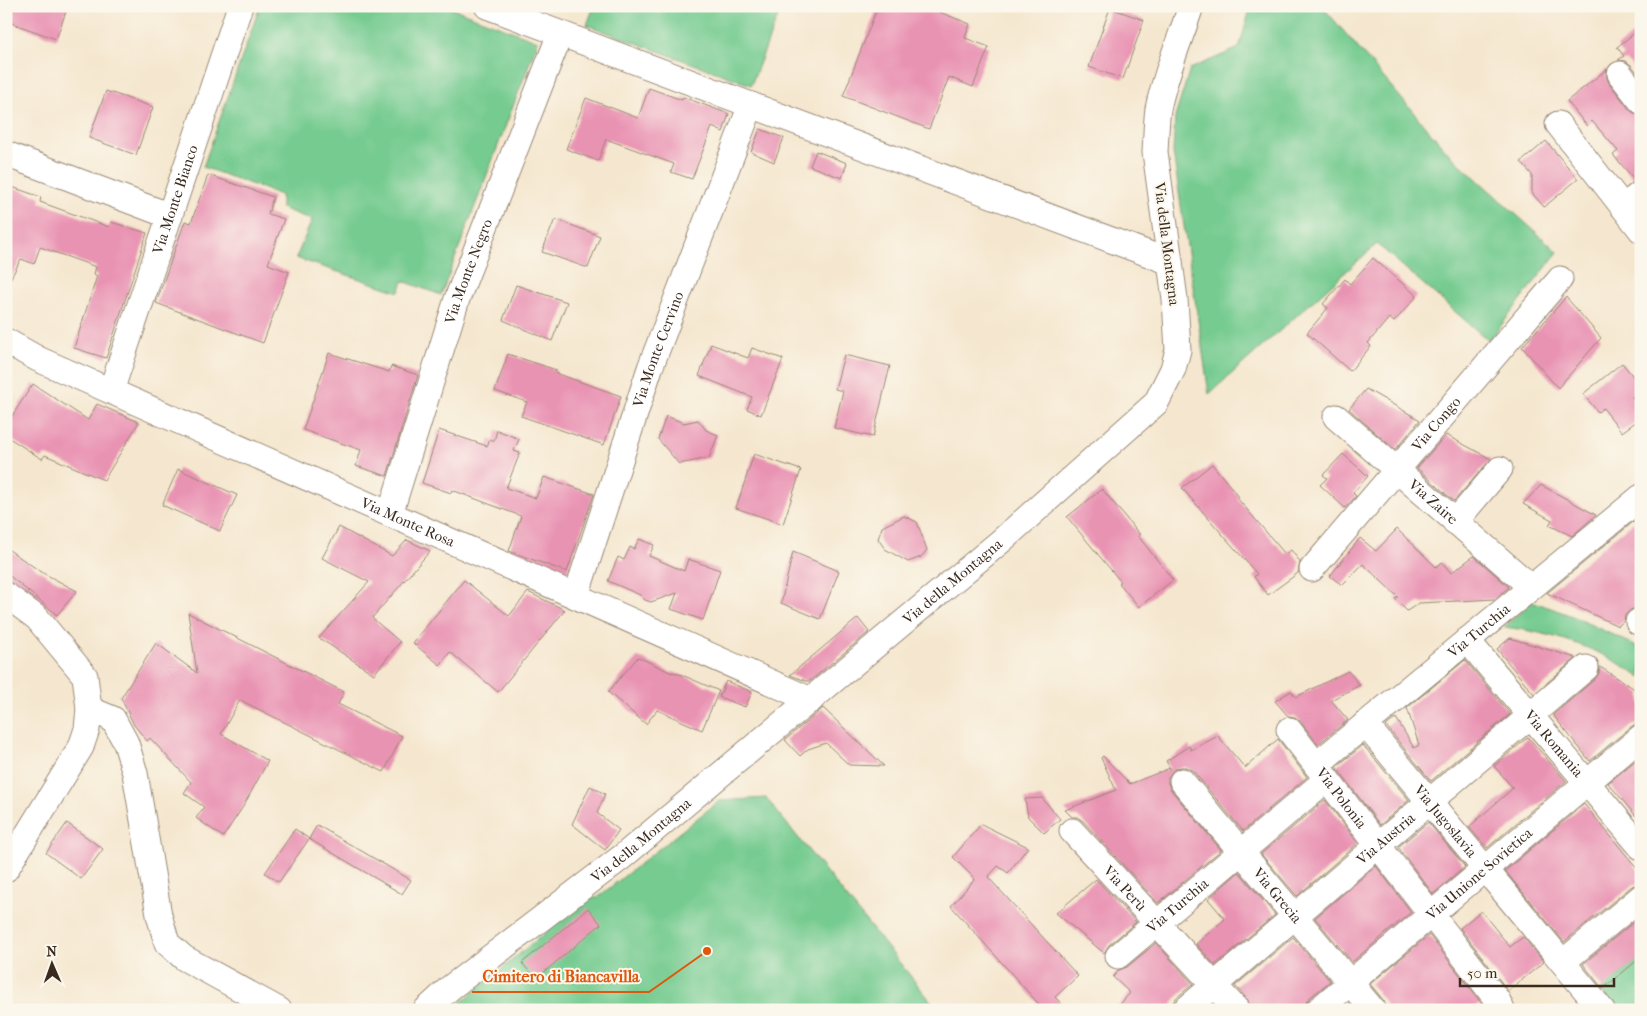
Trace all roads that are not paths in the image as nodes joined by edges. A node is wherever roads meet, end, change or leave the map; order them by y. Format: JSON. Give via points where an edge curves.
{"nodes":[{"id":1,"x":240,"y":6,"type":"edge"},
{"id":2,"x":486,"y":6,"type":"edge"},
{"id":3,"x":1192,"y":6,"type":"edge"},
{"id":4,"x":560,"y":34,"type":"junction"},
{"id":5,"x":1620,"y":74,"type":"dead end"},
{"id":6,"x":1641,"y":101,"type":"edge"},
{"id":7,"x":751,"y":105,"type":"junction"},
{"id":8,"x":1558,"y":124,"type":"dead end"},
{"id":9,"x":6,"y":154,"type":"edge"},
{"id":10,"x":1632,"y":200,"type":"edge"},
{"id":11,"x":170,"y":216,"type":"junction"},
{"id":12,"x":1641,"y":230,"type":"edge"},
{"id":13,"x":1170,"y":262,"type":"junction"},
{"id":14,"x":1560,"y":279,"type":"dead end"},
{"id":15,"x":6,"y":341,"type":"edge"},
{"id":16,"x":112,"y":391,"type":"junction"},
{"id":17,"x":1336,"y":417,"type":"dead end"},
{"id":18,"x":1500,"y":469,"type":"dead end"},
{"id":19,"x":1397,"y":470,"type":"junction"},
{"id":20,"x":1639,"y":503,"type":"edge"},
{"id":21,"x":390,"y":514,"type":"junction"},
{"id":22,"x":1454,"y":522,"type":"junction"},
{"id":23,"x":1312,"y":569,"type":"dead end"},
{"id":24,"x":1531,"y":587,"type":"junction"},
{"id":25,"x":6,"y":595,"type":"edge"},
{"id":26,"x":576,"y":596,"type":"junction"},
{"id":27,"x":1467,"y":640,"type":"junction"},
{"id":28,"x":1586,"y":668,"type":"dead end"},
{"id":29,"x":811,"y":700,"type":"junction"},
{"id":30,"x":89,"y":709,"type":"junction"},
{"id":31,"x":1530,"y":715,"type":"junction"},
{"id":32,"x":1365,"y":724,"type":"junction"},
{"id":33,"x":1289,"y":730,"type":"dead end"},
{"id":34,"x":1641,"y":737,"type":"edge"},
{"id":35,"x":1322,"y":772,"type":"junction"},
{"id":36,"x":1182,"y":781,"type":"dead end"},
{"id":37,"x":1587,"y":782,"type":"junction"},
{"id":38,"x":1429,"y":801,"type":"junction"},
{"id":39,"x":1072,"y":831,"type":"dead end"},
{"id":40,"x":1378,"y":845,"type":"junction"},
{"id":41,"x":1641,"y":848,"type":"edge"},
{"id":42,"x":1241,"y":852,"type":"junction"},
{"id":43,"x":1485,"y":868,"type":"junction"},
{"id":44,"x":6,"y":869,"type":"edge"},
{"id":45,"x":1641,"y":897,"type":"edge"},
{"id":46,"x":1432,"y":914,"type":"junction"},
{"id":47,"x":1295,"y":916,"type":"junction"},
{"id":48,"x":1157,"y":923,"type":"junction"},
{"id":49,"x":1118,"y":956,"type":"dead end"},
{"id":50,"x":1562,"y":962,"type":"junction"},
{"id":51,"x":1350,"y":983,"type":"junction"},
{"id":52,"x":1214,"y":985,"type":"junction"},
{"id":53,"x":279,"y":1010,"type":"edge"},
{"id":54,"x":426,"y":1010,"type":"edge"},
{"id":55,"x":1185,"y":1010,"type":"edge"},
{"id":56,"x":1238,"y":1010,"type":"edge"},
{"id":57,"x":1318,"y":1010,"type":"edge"},
{"id":58,"x":1373,"y":1010,"type":"edge"},
{"id":59,"x":1502,"y":1010,"type":"edge"},
{"id":60,"x":1602,"y":1010,"type":"edge"}],
"edges":[{"from":1,"to":11,"type":"street","name":"Via Monte Bianco"},
{"from":2,"to":4,"type":"street"},
{"from":3,"to":13,"type":"street","name":"Via della Montagna","via":[[1166,80],[1156,129],[1155,152]]},
{"from":4,"to":7,"type":"street"},
{"from":4,"to":21,"type":"street","name":"Via Monte Negro","via":[[457,299]]},
{"from":5,"to":6,"type":"street"},
{"from":7,"to":13,"type":"street"},
{"from":7,"to":26,"type":"street","name":"Via Monte Cervino","via":[[650,368]]},
{"from":8,"to":10,"type":"street"},
{"from":9,"to":11,"type":"street"},
{"from":10,"to":12,"type":"street"},
{"from":11,"to":16,"type":"street","name":"Via Monte Bianco"},
{"from":13,"to":29,"type":"street","name":"Via della Montagna","via":[[1178,350],[1173,369],[1156,403],[1001,541]]},
{"from":14,"to":19,"type":"street","name":"Via Congo"},
{"from":15,"to":16,"type":"street","name":"Via Monte Rosa","via":[[38,359]]},
{"from":16,"to":21,"type":"street","name":"Via Monte Rosa"},
{"from":17,"to":19,"type":"street","name":"Via Zaire"},
{"from":18,"to":22,"type":"street"},
{"from":19,"to":22,"type":"street","name":"Via Zaire"},
{"from":19,"to":23,"type":"street","name":"Via Congo"},
{"from":20,"to":24,"type":"street","name":"Via Turchia"},
{"from":21,"to":26,"type":"street","name":"Via Monte Rosa"},
{"from":22,"to":24,"type":"street","name":"Via Zaire"},
{"from":24,"to":27,"type":"street","name":"Via Turchia"},
{"from":25,"to":30,"type":"street","via":[[37,618],[85,676]]},
{"from":26,"to":29,"type":"street","name":"Via Monte Rosa"},
{"from":27,"to":31,"type":"street","name":"Via Romania"},
{"from":27,"to":32,"type":"street","name":"Via Turchia"},
{"from":28,"to":31,"type":"street","name":"Via Austria"},
{"from":29,"to":54,"type":"street","name":"Via della Montagna","via":[[622,857],[450,988]]},
{"from":30,"to":44,"type":"street","via":[[81,747]]},
{"from":30,"to":53,"type":"street","via":[[113,719],[126,742],[135,773],[159,915],[167,943],[184,958]]},
{"from":31,"to":37,"type":"street","name":"Via Romania"},
{"from":31,"to":38,"type":"street","name":"Via Austria"},
{"from":32,"to":35,"type":"street","name":"Via Turchia"},
{"from":32,"to":38,"type":"street","name":"Via Jugoslavia"},
{"from":33,"to":35,"type":"street","name":"Via Polonia"},
{"from":34,"to":37,"type":"street","name":"Via Unione Sovietica"},
{"from":35,"to":40,"type":"street","name":"Via Polonia"},
{"from":35,"to":42,"type":"street","name":"Via Turchia"},
{"from":36,"to":42,"type":"street","name":"Via Grecia"},
{"from":37,"to":41,"type":"street","name":"Via Romania"},
{"from":37,"to":43,"type":"street","name":"Via Unione Sovietica"},
{"from":38,"to":40,"type":"street","name":"Via Austria"},
{"from":38,"to":43,"type":"street","name":"Via Jugoslavia"},
{"from":39,"to":48,"type":"street","name":"Via Perù"},
{"from":40,"to":46,"type":"street","name":"Via Polonia"},
{"from":40,"to":47,"type":"street","name":"Via Austria"},
{"from":42,"to":47,"type":"street","name":"Via Grecia"},
{"from":42,"to":48,"type":"street","name":"Via Turchia"},
{"from":43,"to":46,"type":"street","name":"Via Unione Sovietica"},
{"from":43,"to":50,"type":"street","name":"Via Jugoslavia"},
{"from":45,"to":50,"type":"street"},
{"from":46,"to":51,"type":"street","name":"Via Unione Sovietica"},
{"from":46,"to":59,"type":"street","name":"Via Polonia"},
{"from":47,"to":51,"type":"street","name":"Via Grecia"},
{"from":47,"to":52,"type":"street","name":"Via Austria"},
{"from":48,"to":49,"type":"street","name":"Via Turchia"},
{"from":48,"to":52,"type":"street","name":"Via Perù"},
{"from":50,"to":60,"type":"street","name":"Via Jugoslavia"},
{"from":51,"to":57,"type":"street","name":"Via Unione Sovietica"},
{"from":51,"to":58,"type":"street","name":"Via Grecia"},
{"from":52,"to":55,"type":"street","name":"Via Austria"},
{"from":52,"to":56,"type":"street","name":"Via Perù"}]}
